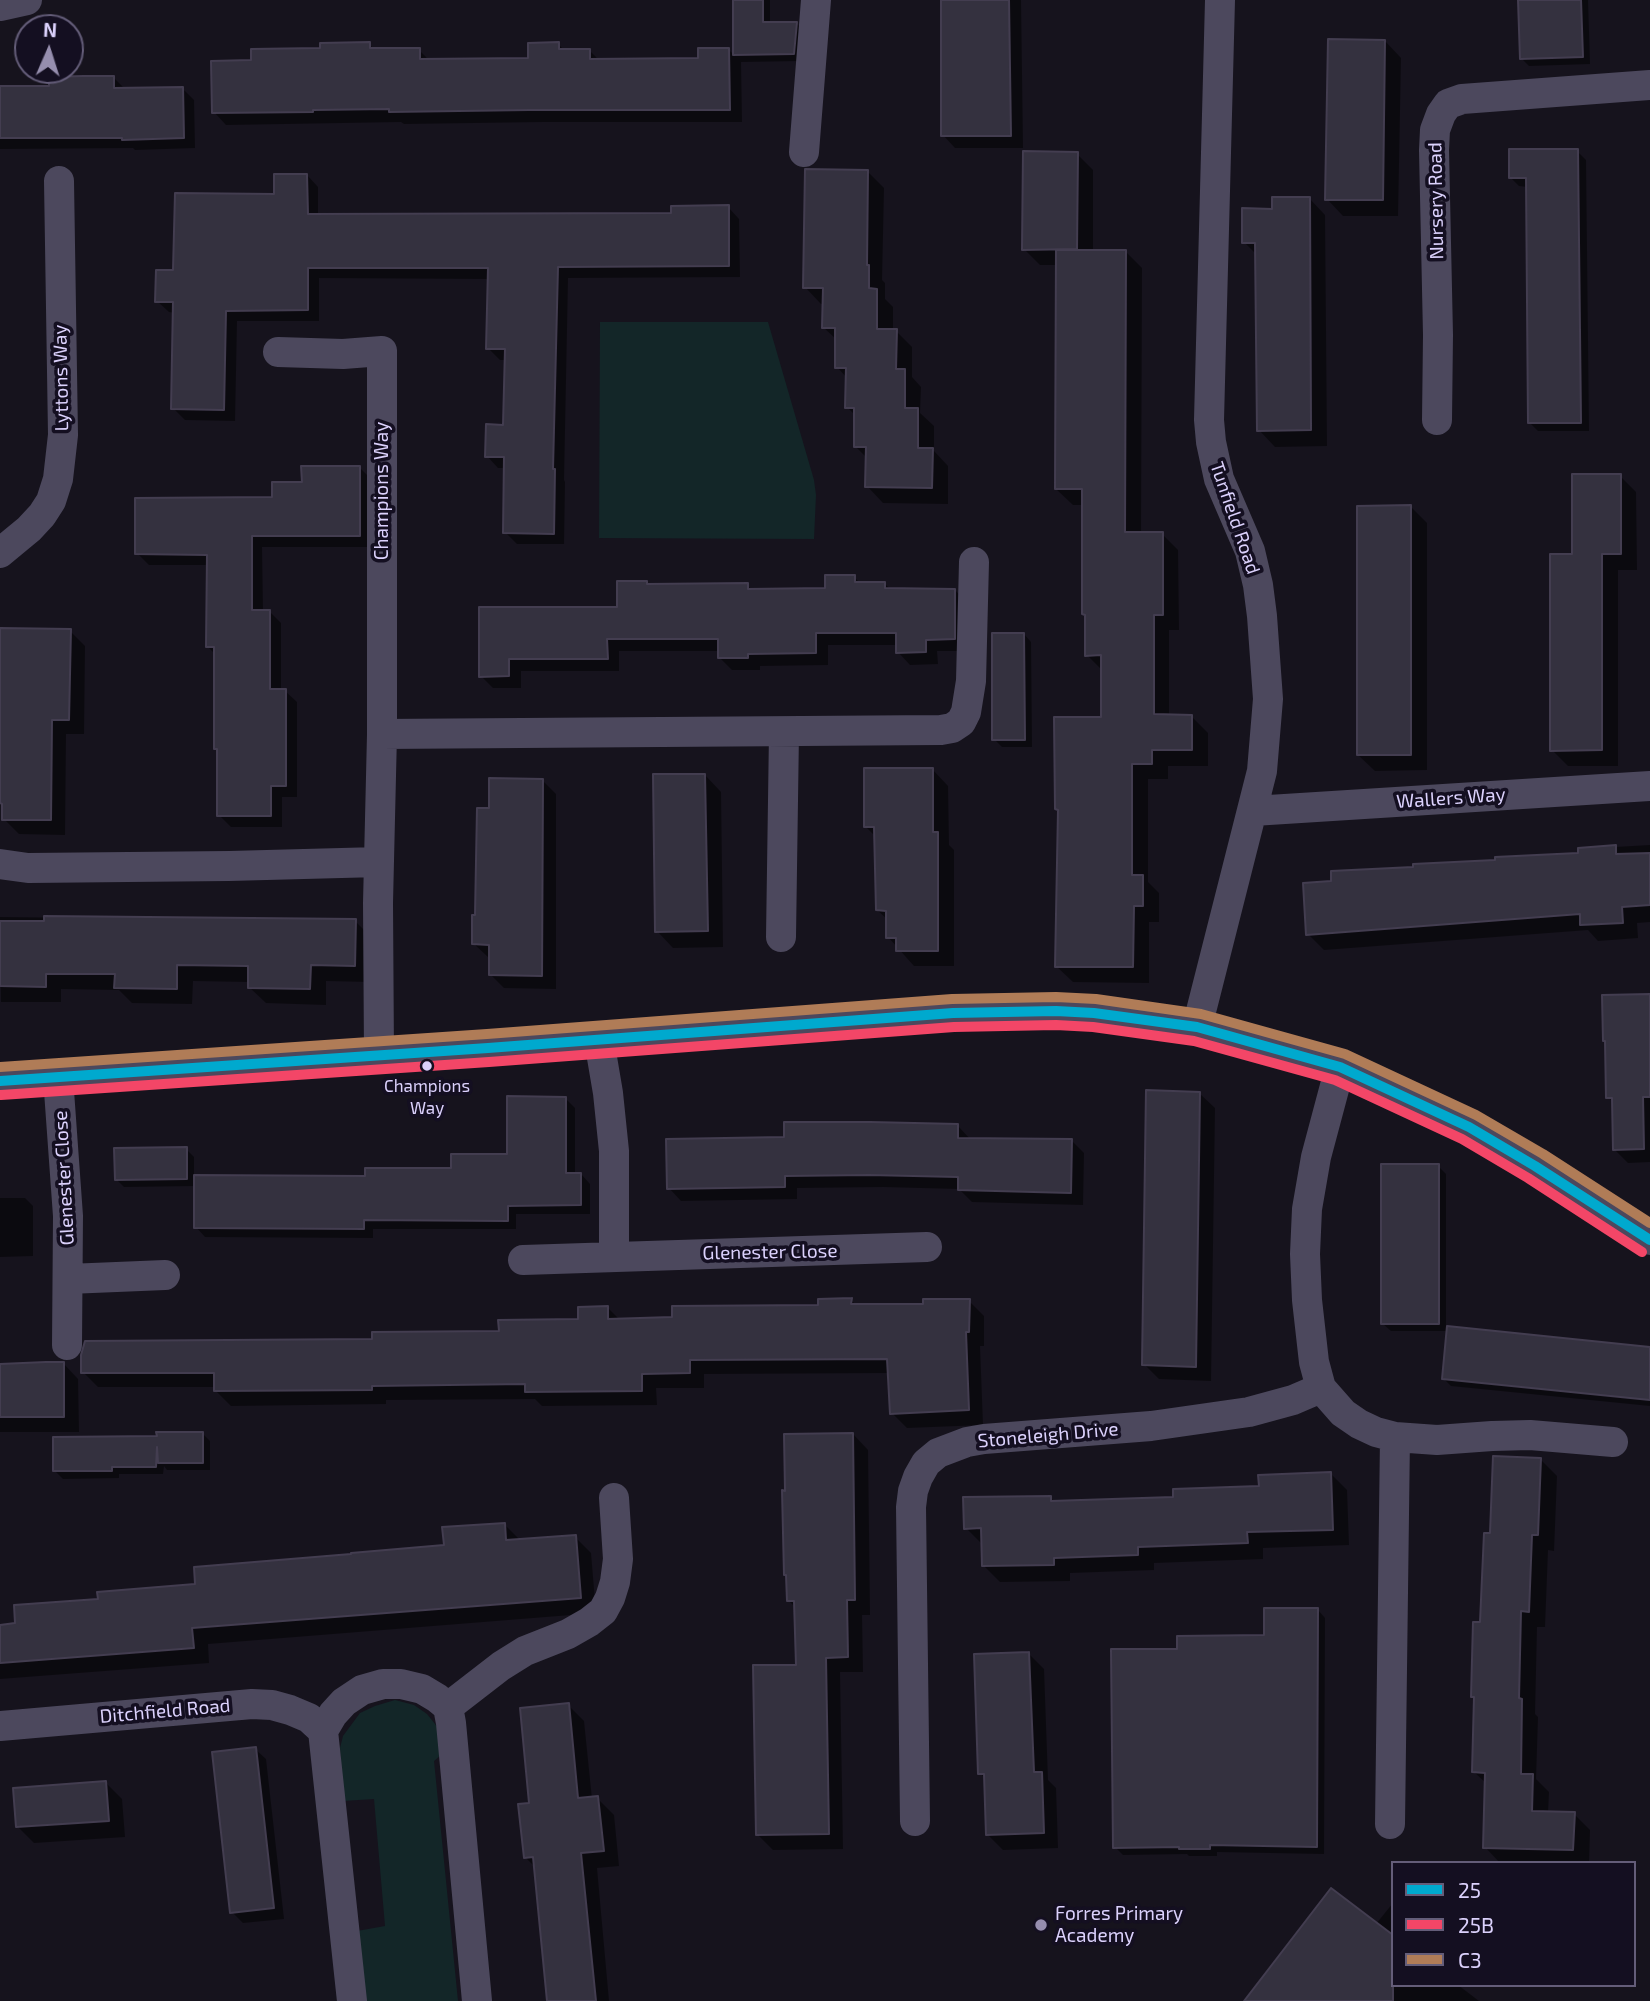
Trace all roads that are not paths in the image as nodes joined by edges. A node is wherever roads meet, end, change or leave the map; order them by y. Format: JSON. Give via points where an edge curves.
{"nodes":[{"id":1,"x":27,"y":0,"type":"edge"},
{"id":2,"x":816,"y":0,"type":"edge"},
{"id":3,"x":1220,"y":0,"type":"edge"},
{"id":4,"x":0,"y":6,"type":"edge"},
{"id":5,"x":1650,"y":85,"type":"edge"},
{"id":6,"x":804,"y":152,"type":"dead end"},
{"id":7,"x":59,"y":181,"type":"dead end"},
{"id":8,"x":278,"y":352,"type":"dead end"},
{"id":9,"x":1437,"y":420,"type":"dead end"},
{"id":10,"x":0,"y":553,"type":"edge"},
{"id":11,"x":974,"y":562,"type":"dead end"},
{"id":12,"x":784,"y":732,"type":"junction"},
{"id":13,"x":382,"y":734,"type":"junction"},
{"id":14,"x":1650,"y":786,"type":"edge"},
{"id":15,"x":1253,"y":811,"type":"junction"},
{"id":16,"x":379,"y":862,"type":"junction"},
{"id":17,"x":0,"y":864,"type":"edge"},
{"id":18,"x":781,"y":937,"type":"dead end"},
{"id":19,"x":1197,"y":1027,"type":"junction"},
{"id":20,"x":599,"y":1040,"type":"junction"},
{"id":21,"x":379,"y":1056,"type":"junction"},
{"id":22,"x":1340,"y":1068,"type":"junction"},
{"id":23,"x":58,"y":1077,"type":"junction"},
{"id":24,"x":0,"y":1081,"type":"edge"},
{"id":25,"x":1650,"y":1240,"type":"edge"},
{"id":26,"x":927,"y":1247,"type":"dead end"},
{"id":27,"x":614,"y":1256,"type":"junction"},
{"id":28,"x":523,"y":1260,"type":"dead end"},
{"id":29,"x":165,"y":1275,"type":"dead end"},
{"id":30,"x":68,"y":1279,"type":"junction"},
{"id":31,"x":67,"y":1345,"type":"dead end"},
{"id":32,"x":1321,"y":1388,"type":"junction"},
{"id":33,"x":1395,"y":1437,"type":"junction"},
{"id":34,"x":1613,"y":1442,"type":"dead end"},
{"id":35,"x":614,"y":1498,"type":"dead end"},
{"id":36,"x":448,"y":1707,"type":"junction"},
{"id":37,"x":0,"y":1726,"type":"edge"},
{"id":38,"x":323,"y":1731,"type":"junction"},
{"id":39,"x":915,"y":1821,"type":"dead end"},
{"id":40,"x":1390,"y":1824,"type":"dead end"},
{"id":41,"x":352,"y":2001,"type":"edge"},
{"id":42,"x":478,"y":2001,"type":"edge"}],
"edges":[{"from":1,"to":4,"type":"street"},
{"from":2,"to":6,"type":"street"},
{"from":3,"to":15,"type":"street","name":"Tunfield Road","via":[[1209,420],[1215,464],[1250,551],[1262,616],[1268,699]]},
{"from":5,"to":9,"type":"street","name":"Nursery Road","via":[[1462,99],[1448,104],[1441,114],[1434,150]]},
{"from":7,"to":10,"type":"street","name":"Lyttons Way","via":[[62,435],[58,479],[42,515]]},
{"from":8,"to":13,"type":"street","name":"Champions Way","via":[[382,351]]},
{"from":11,"to":12,"type":"street","via":[[971,681],[961,722],[941,730]]},
{"from":12,"to":13,"type":"street"},
{"from":12,"to":18,"type":"street"},
{"from":13,"to":16,"type":"street","name":"Champions Way"},
{"from":14,"to":15,"type":"street","name":"Wallers Way"},
{"from":15,"to":19,"type":"street","name":"Tunfield Road"},
{"from":16,"to":17,"type":"street","via":[[28,869]]},
{"from":16,"to":21,"type":"street","name":"Champions Way"},
{"from":19,"to":20,"type":"street","via":[[1094,1013],[982,1012]]},
{"from":19,"to":22,"type":"street"},
{"from":20,"to":21,"type":"street"},
{"from":20,"to":27,"type":"street","via":[[612,1131]]},
{"from":21,"to":23,"type":"street"},
{"from":22,"to":25,"type":"street","via":[[1469,1128]]},
{"from":22,"to":32,"type":"street","via":[[1307,1209],[1307,1300]]},
{"from":23,"to":24,"type":"street"},
{"from":23,"to":30,"type":"street","name":"Glenester Close","via":[[68,1205]]},
{"from":26,"to":27,"type":"street","name":"Glenester Close"},
{"from":27,"to":28,"type":"street","name":"Glenester Close"},
{"from":29,"to":30,"type":"street"},
{"from":30,"to":31,"type":"street","name":"Glenester Close"},
{"from":32,"to":33,"type":"street","via":[[1359,1424]]},
{"from":32,"to":39,"type":"street","name":"Stoneleigh Drive","via":[[1249,1412],[1151,1426],[967,1442],[926,1463],[911,1507]]},
{"from":33,"to":34,"type":"street","via":[[1437,1440],[1530,1435]]},
{"from":33,"to":40,"type":"street"},
{"from":35,"to":36,"type":"street","via":[[618,1559],[603,1611],[578,1628],[525,1651]]},
{"from":36,"to":38,"type":"street","via":[[422,1689],[383,1684],[344,1702]]},
{"from":36,"to":42,"type":"street"},
{"from":37,"to":38,"type":"street","name":"Ditchfield Road","via":[[252,1704],[290,1710]]},
{"from":38,"to":41,"type":"street"}]}
